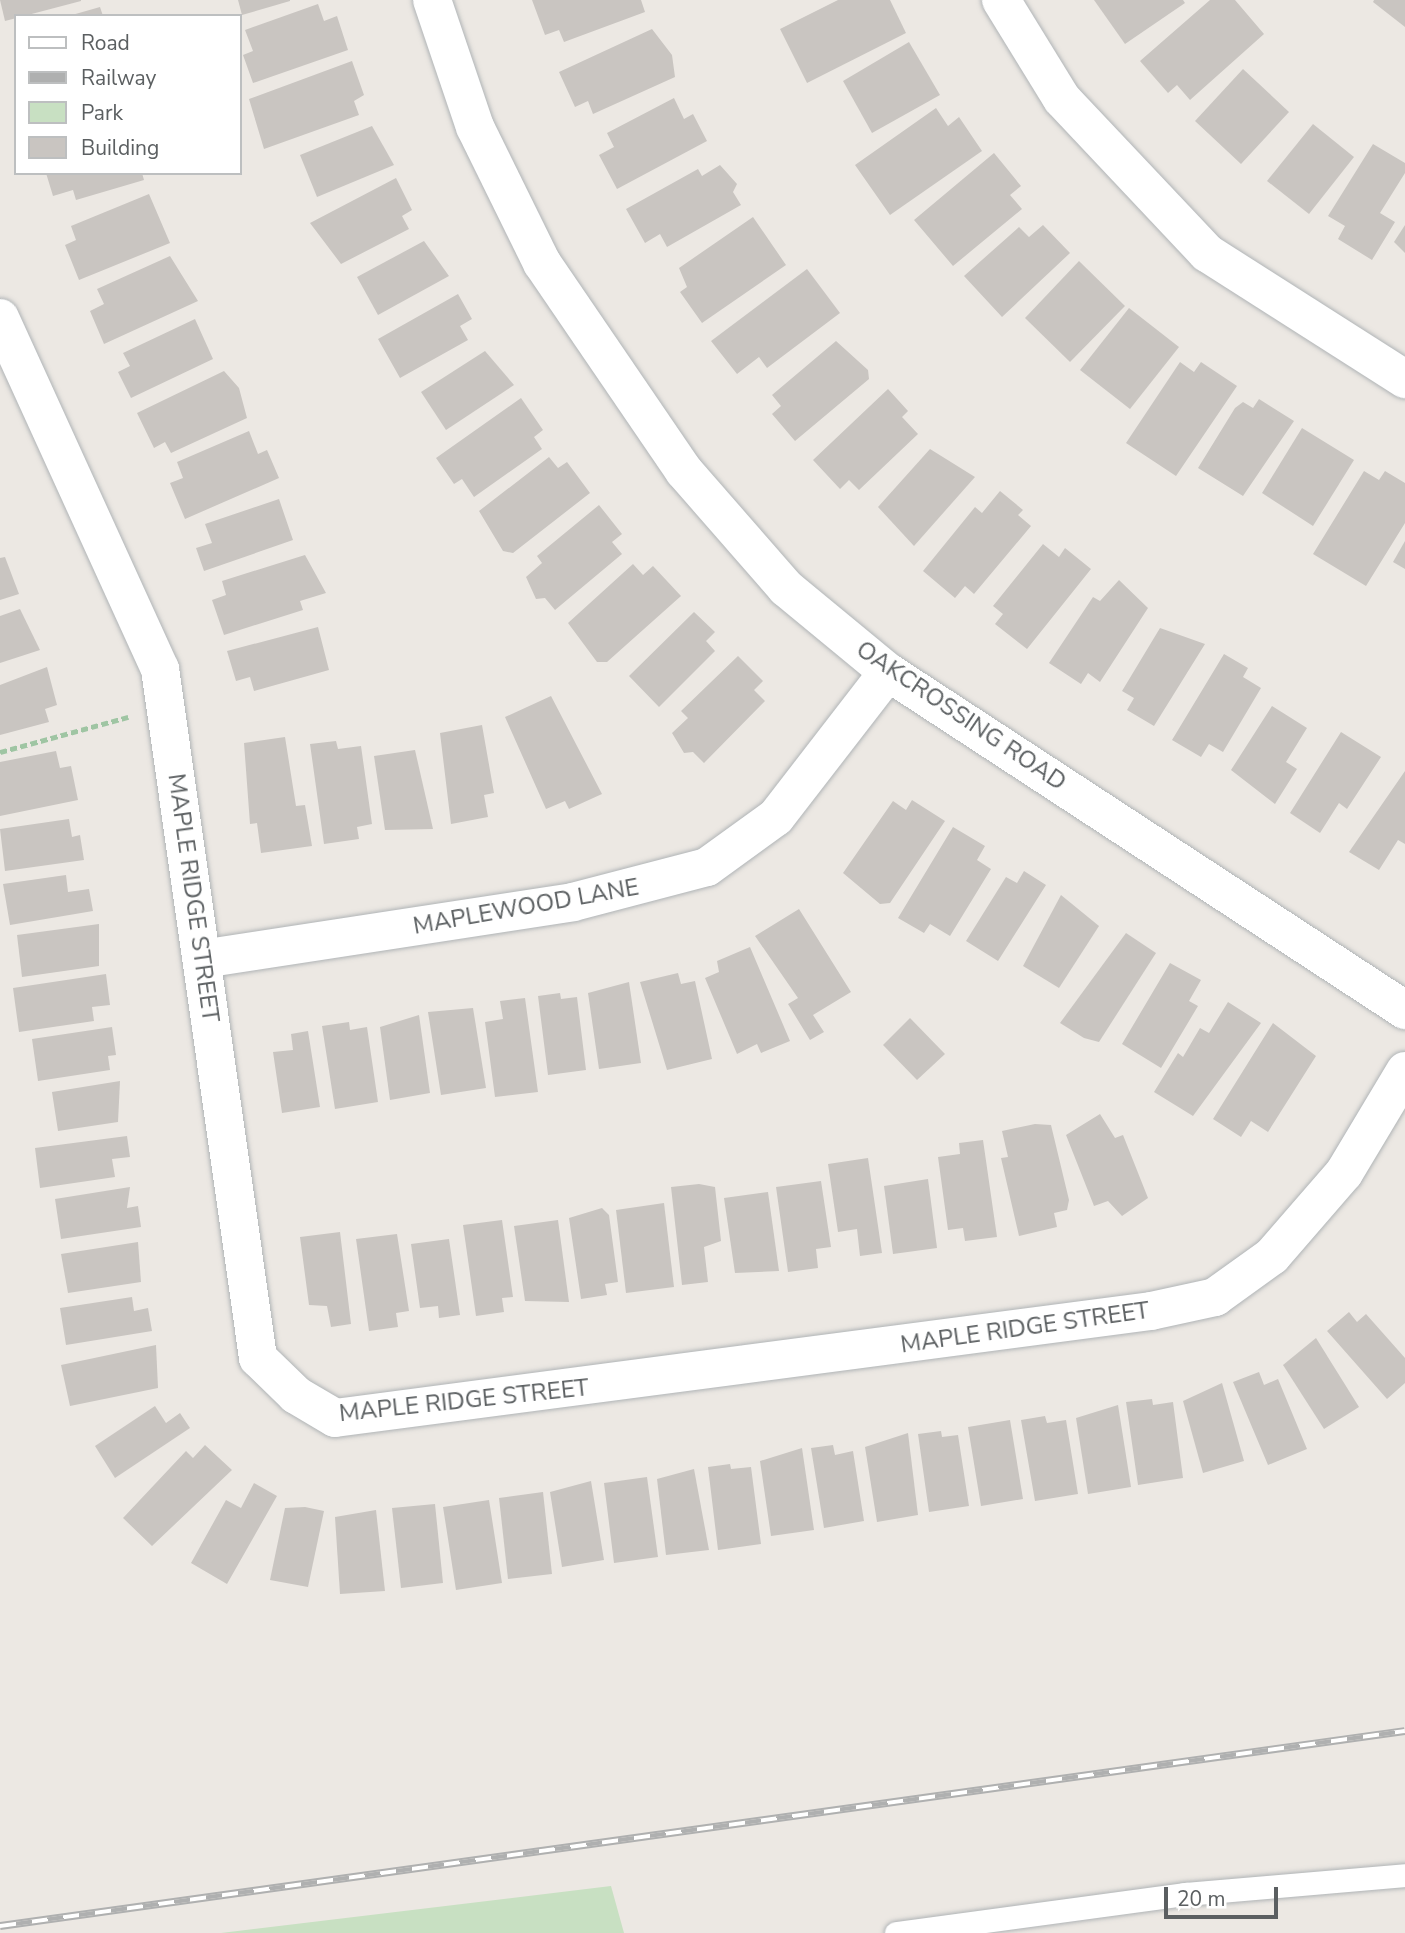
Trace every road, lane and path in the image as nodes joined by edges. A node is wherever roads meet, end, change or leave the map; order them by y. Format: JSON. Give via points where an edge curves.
{"nodes":[{"id":1,"x":432,"y":0,"type":"edge"},
{"id":2,"x":1001,"y":0,"type":"edge"},
{"id":3,"x":0,"y":318,"type":"edge"},
{"id":4,"x":1405,"y":379,"type":"edge"},
{"id":5,"x":888,"y":672,"type":"junction"},
{"id":6,"x":165,"y":708,"type":"junction"},
{"id":7,"x":0,"y":752,"type":"edge"},
{"id":8,"x":202,"y":960,"type":"junction"},
{"id":9,"x":1405,"y":1010,"type":"edge"},
{"id":10,"x":1405,"y":1071,"type":"edge"},
{"id":11,"x":1405,"y":1875,"type":"edge"},
{"id":12,"x":896,"y":1933,"type":"edge"}],
"edges":[{"from":1,"to":5,"type":"street","name":"OAKCROSSING ROAD","via":[[475,127],[542,263],[684,471],[786,588]]},
{"from":2,"to":4,"type":"street","via":[[1062,100],[1207,253]]},
{"from":3,"to":6,"type":"street","name":"MAPLE RIDGE STREET","via":[[160,669]]},
{"from":5,"to":8,"type":"street","name":"MAPLEWOOD LANE","via":[[776,817],[707,867],[573,902]]},
{"from":5,"to":9,"type":"street","name":"OAKCROSSING ROAD"},
{"from":6,"to":7,"type":"path"},
{"from":6,"to":8,"type":"street","name":"MAPLE RIDGE STREET"},
{"from":8,"to":10,"type":"street","name":"MAPLE RIDGE STREET","via":[[258,1359],[296,1395],[335,1418],[1110,1317],[1214,1297],[1272,1256],[1344,1173]]},
{"from":11,"to":12,"type":"lane","via":[[1185,1894]]}]}
